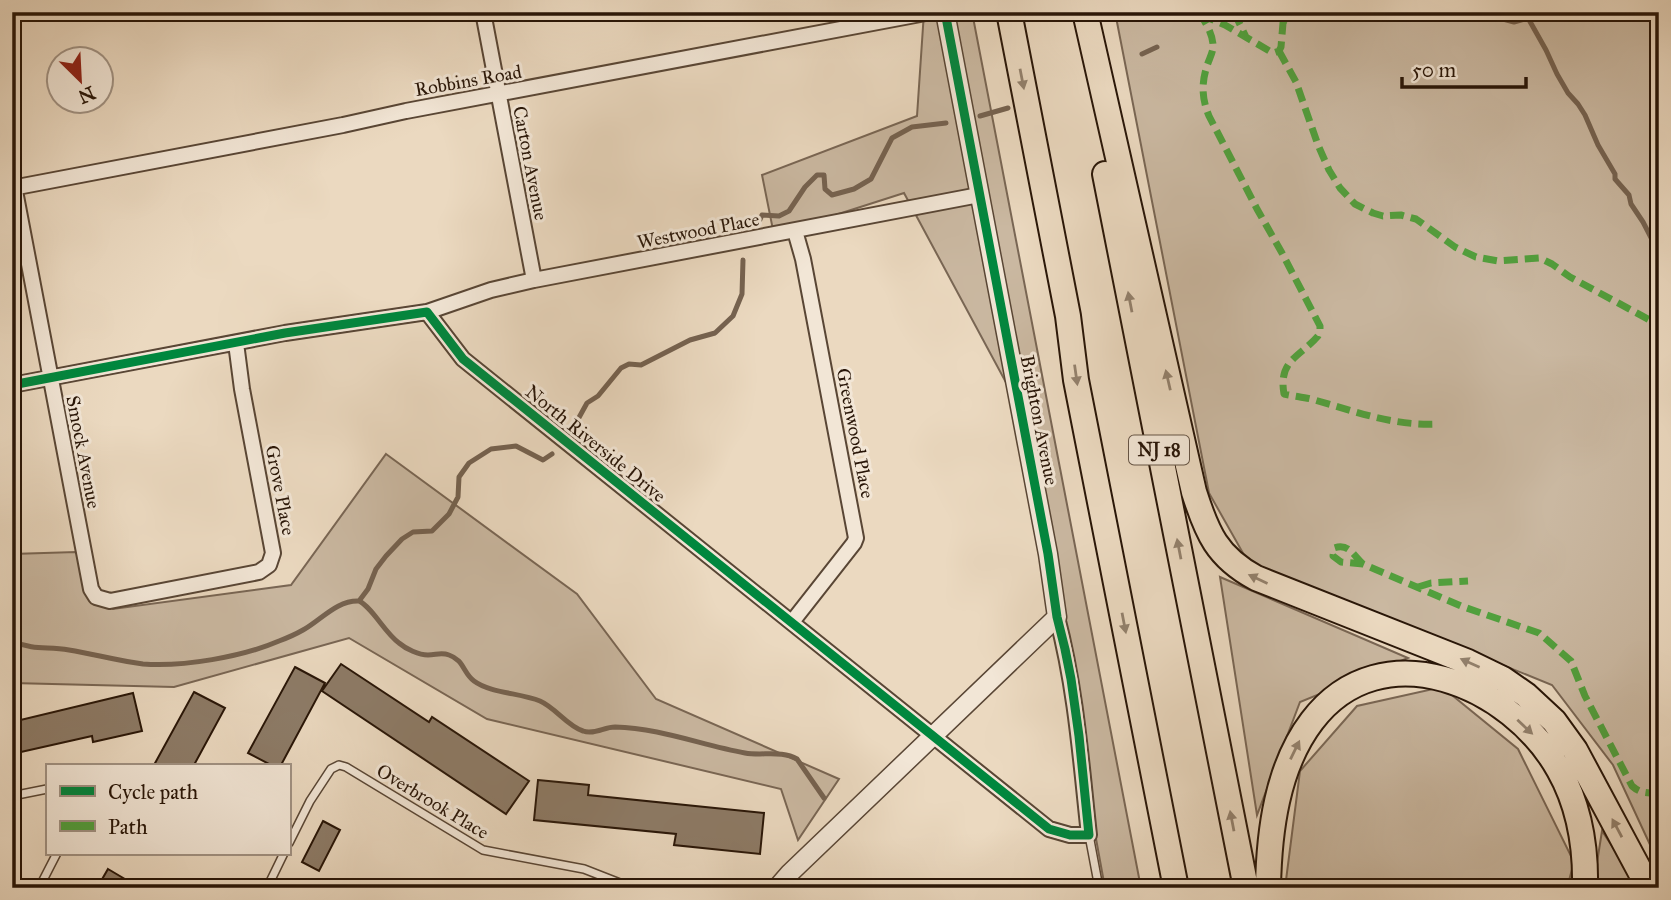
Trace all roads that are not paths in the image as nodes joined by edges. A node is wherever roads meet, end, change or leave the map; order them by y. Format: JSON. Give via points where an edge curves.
{"nodes":[{"id":1,"x":483,"y":12,"type":"edge"},
{"id":2,"x":931,"y":12,"type":"edge"},
{"id":3,"x":945,"y":12,"type":"edge"},
{"id":4,"x":1009,"y":12,"type":"edge"},
{"id":5,"x":1074,"y":12,"type":"edge"},
{"id":6,"x":1085,"y":12,"type":"edge"},
{"id":7,"x":498,"y":95,"type":"junction"},
{"id":8,"x":13,"y":184,"type":"edge"},
{"id":9,"x":979,"y":195,"type":"junction"},
{"id":10,"x":795,"y":231,"type":"junction"},
{"id":11,"x":534,"y":280,"type":"junction"},
{"id":12,"x":427,"y":312,"type":"junction"},
{"id":13,"x":236,"y":343,"type":"junction"},
{"id":14,"x":50,"y":377,"type":"junction"},
{"id":15,"x":12,"y":384,"type":"edge"},
{"id":16,"x":110,"y":601,"type":"joint"},
{"id":17,"x":1057,"y":617,"type":"junction"},
{"id":18,"x":792,"y":622,"type":"junction"},
{"id":19,"x":934,"y":735,"type":"junction"},
{"id":20,"x":46,"y":789,"type":"edge"},
{"id":21,"x":12,"y":796,"type":"edge"},
{"id":22,"x":1089,"y":835,"type":"junction"},
{"id":23,"x":290,"y":841,"type":"edge"},
{"id":24,"x":56,"y":855,"type":"edge"},
{"id":25,"x":283,"y":855,"type":"edge"},
{"id":26,"x":39,"y":888,"type":"edge"},
{"id":27,"x":267,"y":888,"type":"edge"},
{"id":28,"x":629,"y":888,"type":"edge"},
{"id":29,"x":646,"y":888,"type":"edge"},
{"id":30,"x":777,"y":888,"type":"edge"},
{"id":31,"x":1099,"y":888,"type":"edge"},
{"id":32,"x":1176,"y":888,"type":"edge"},
{"id":33,"x":1245,"y":888,"type":"edge"},
{"id":34,"x":1268,"y":888,"type":"edge"},
{"id":35,"x":1585,"y":888,"type":"edge"},
{"id":36,"x":1649,"y":888,"type":"edge"}],
"edges":[{"from":1,"to":7,"type":"street","name":"Carton Avenue"},
{"from":2,"to":7,"type":"street","name":"Robbins Road"},
{"from":3,"to":9,"type":"street","name":"Brighton Avenue"},
{"from":4,"to":32,"type":"highway","one_way":true},
{"from":33,"to":5,"type":"highway","number":"NJ 18","one_way":true},
{"from":36,"to":6,"type":"highway","one_way":true,"via":[[1576,750],[1526,695],[1468,662],[1256,578],[1230,560],[1213,540],[1194,492]]},
{"from":7,"to":8,"type":"street","name":"Robbins Road"},
{"from":7,"to":11,"type":"street","name":"Carton Avenue"},
{"from":8,"to":14,"type":"street","name":"Smock Avenue"},
{"from":9,"to":10,"type":"street","name":"Westwood Place"},
{"from":9,"to":17,"type":"street","name":"Brighton Avenue"},
{"from":10,"to":11,"type":"street","name":"Westwood Place"},
{"from":10,"to":18,"type":"street","name":"Greenwood Place","via":[[856,538]]},
{"from":11,"to":12,"type":"street","name":"Westwood Place"},
{"from":12,"to":13,"type":"street"},
{"from":12,"to":18,"type":"street","name":"North Riverside Drive","via":[[463,359]]},
{"from":13,"to":14,"type":"street"},
{"from":13,"to":16,"type":"street","name":"Grove Place","via":[[273,553],[269,565],[259,572]]},
{"from":14,"to":15,"type":"street"},
{"from":14,"to":16,"type":"street","name":"Smock Avenue","via":[[90,589],[96,597]]},
{"from":17,"to":19,"type":"street"},
{"from":17,"to":22,"type":"street","name":"Brighton Avenue","via":[[1071,679]]},
{"from":18,"to":19,"type":"street","name":"North Riverside Drive"},
{"from":19,"to":22,"type":"street","name":"North Riverside Drive","via":[[1049,828]]},
{"from":19,"to":30,"type":"street"},
{"from":20,"to":21,"type":"lane"},
{"from":22,"to":31,"type":"lane"},
{"from":23,"to":28,"type":"lane","name":"Overbrook Place","via":[[310,801],[338,765],[483,850],[584,869]]},
{"from":24,"to":26,"type":"lane"},
{"from":25,"to":27,"type":"lane"},
{"from":28,"to":29,"type":"lane","name":"Overbrook Place"},
{"from":34,"to":35,"type":"highway","one_way":true,"via":[[1279,792],[1312,720],[1349,687],[1370,678],[1405,673],[1440,678],[1473,691],[1505,709],[1540,742],[1559,768],[1576,807],[1586,865]]}]}
